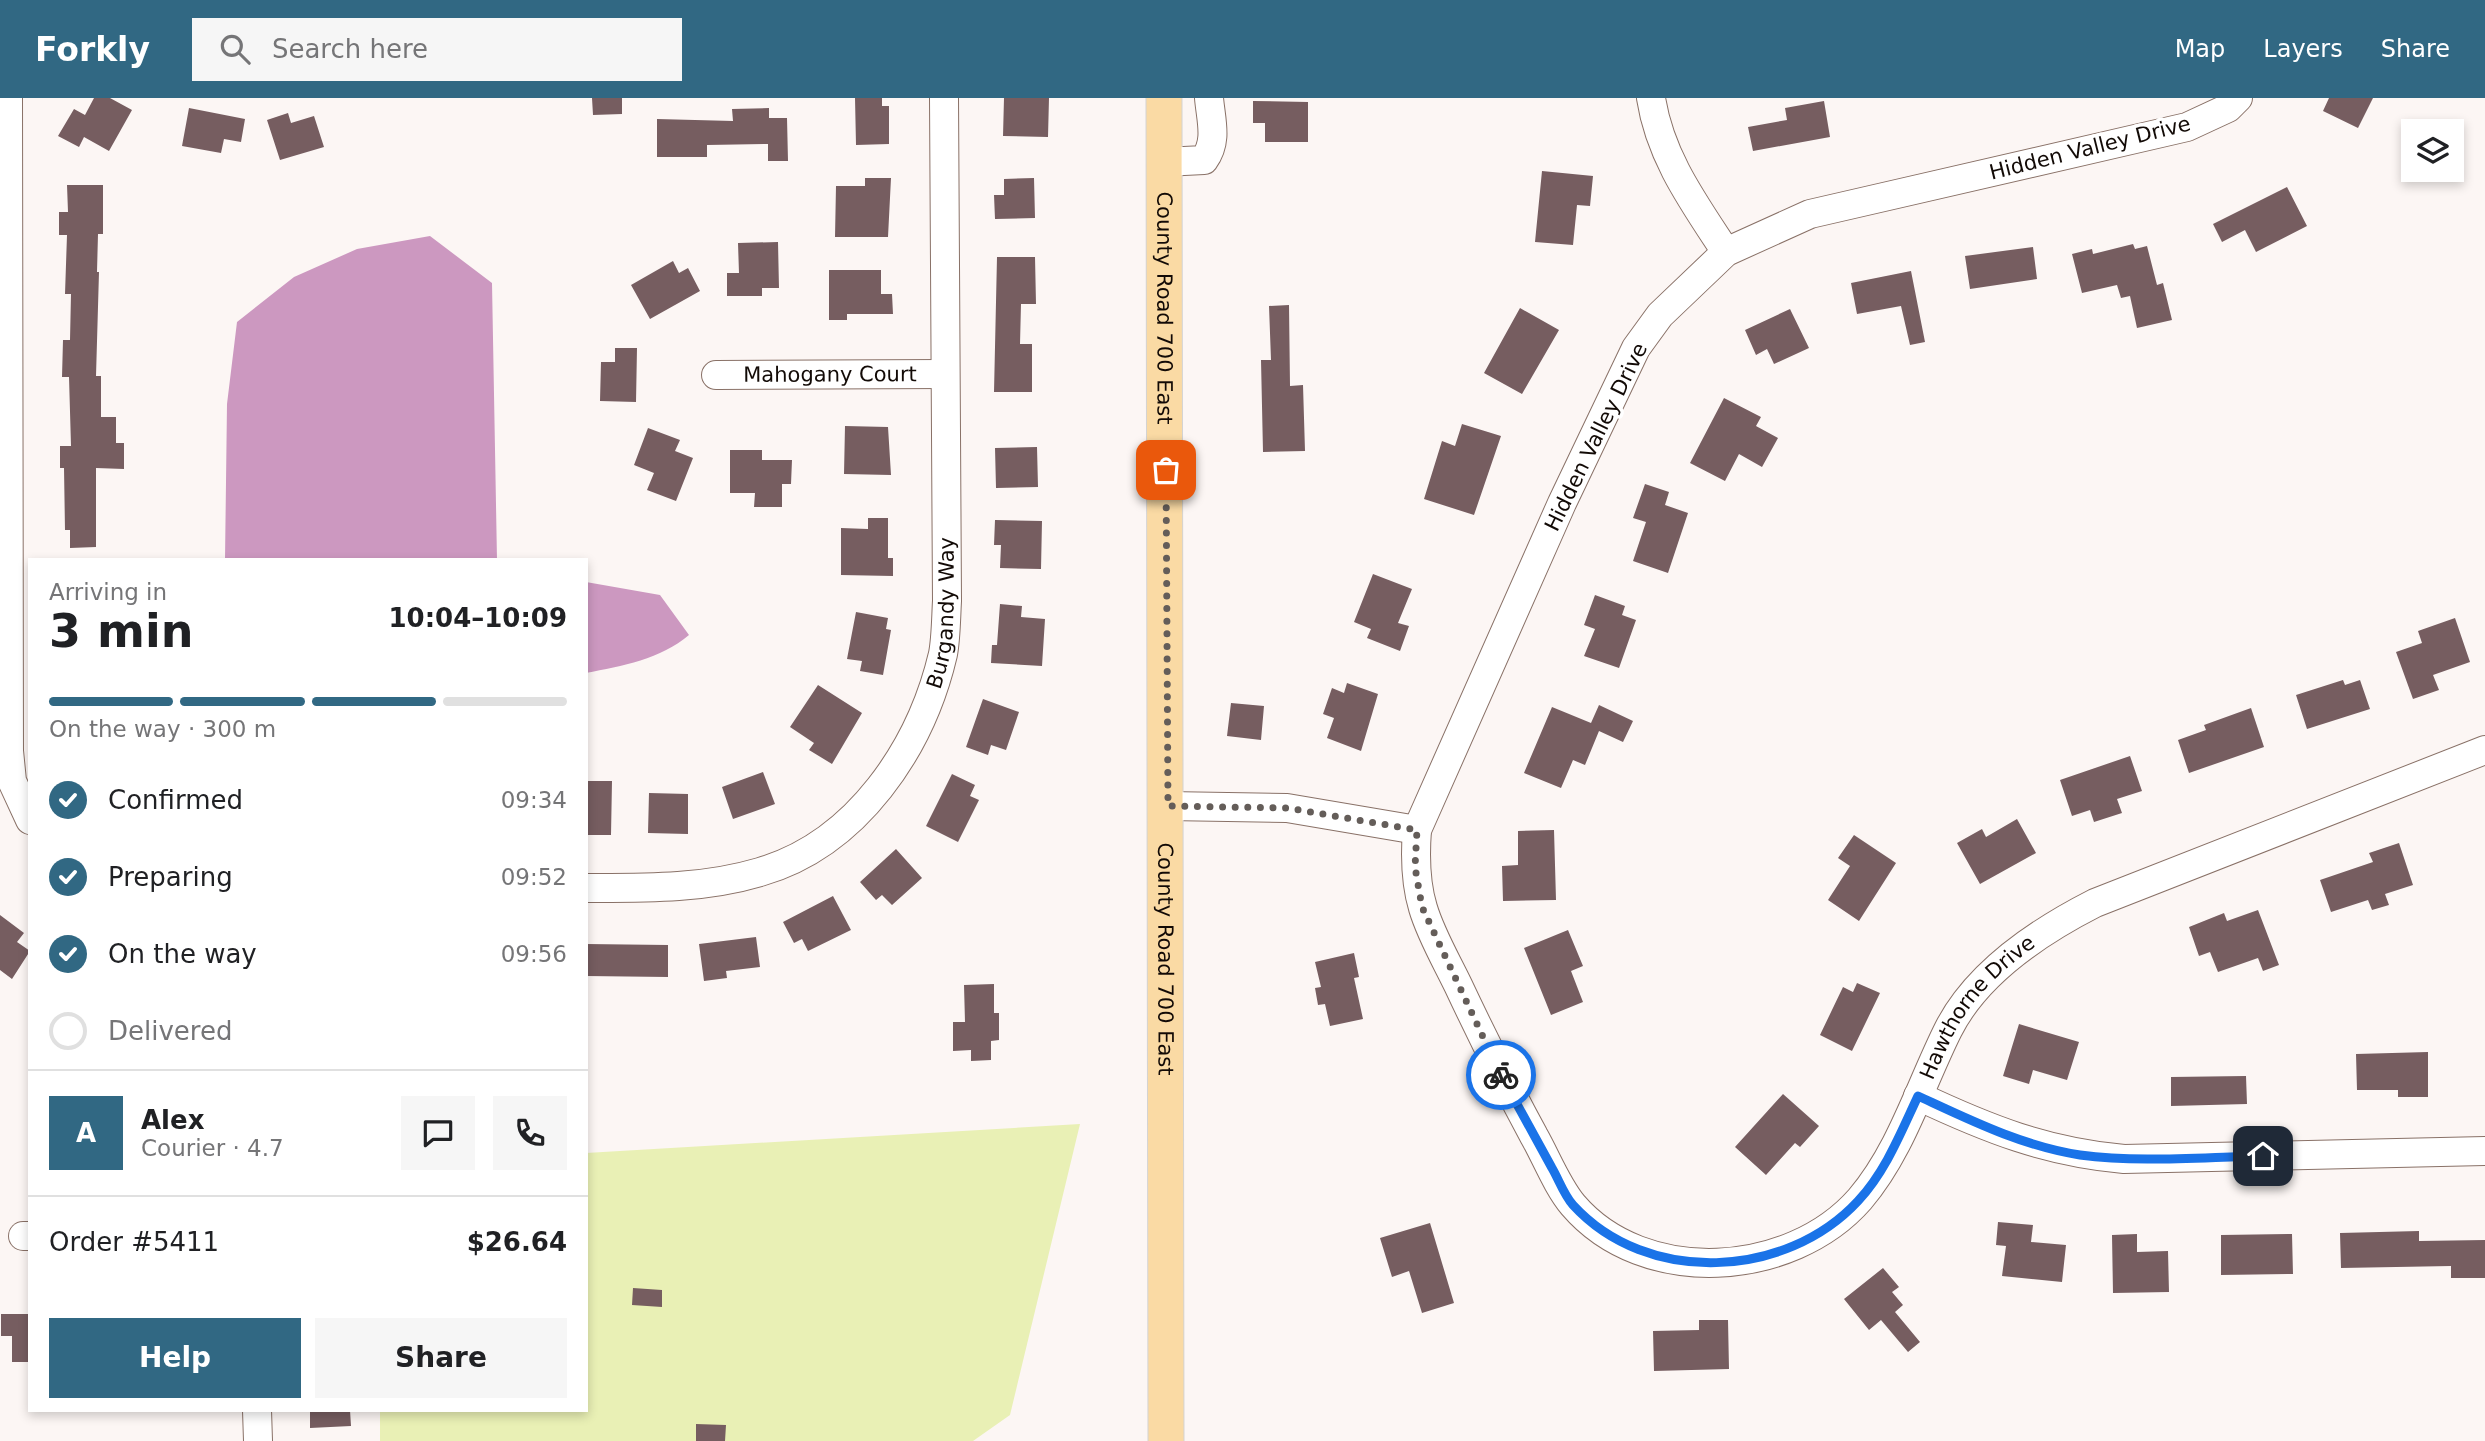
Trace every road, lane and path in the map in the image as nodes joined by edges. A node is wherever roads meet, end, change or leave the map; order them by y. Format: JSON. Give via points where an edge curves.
{"nodes":[{"id":1,"x":8,"y":98,"type":"edge"},
{"id":2,"x":944,"y":98,"type":"edge"},
{"id":3,"x":1164,"y":98,"type":"edge"},
{"id":4,"x":1209,"y":98,"type":"edge"},
{"id":5,"x":1651,"y":98,"type":"edge"},
{"id":6,"x":2238,"y":98,"type":"edge"},
{"id":7,"x":1164,"y":162,"type":"junction"},
{"id":8,"x":1726,"y":252,"type":"junction"},
{"id":9,"x":945,"y":374,"type":"junction"},
{"id":10,"x":716,"y":375,"type":"dead end"},
{"id":11,"x":4,"y":509,"type":"edge"},
{"id":12,"x":2485,"y":750,"type":"edge"},
{"id":13,"x":1168,"y":806,"type":"junction"},
{"id":14,"x":28,"y":816,"type":"edge"},
{"id":15,"x":1417,"y":830,"type":"junction"},
{"id":16,"x":588,"y":888,"type":"edge"},
{"id":17,"x":1918,"y":1096,"type":"junction"},
{"id":18,"x":2485,"y":1151,"type":"edge"},
{"id":19,"x":257,"y":1412,"type":"edge"},
{"id":20,"x":258,"y":1441,"type":"edge"},
{"id":21,"x":1166,"y":1441,"type":"edge"}],
"edges":[{"from":1,"to":11,"type":"street"},
{"from":2,"to":9,"type":"street","name":"Burgandy Way"},
{"from":3,"to":7,"type":"main road","name":"County Road 700 East"},
{"from":4,"to":7,"type":"street","via":[[1212,149],[1204,160]]},
{"from":5,"to":8,"type":"street","via":[[1676,175]]},
{"from":6,"to":8,"type":"street","name":"Hidden Valley Drive","via":[[2228,108],[2187,127],[1810,214]]},
{"from":7,"to":13,"type":"main road","name":"County Road 700 East"},
{"from":8,"to":15,"type":"street","name":"Hidden Valley Drive","via":[[1660,316],[1636,348],[1534,564]]},
{"from":9,"to":10,"type":"street","name":"Mahogany Court"},
{"from":9,"to":16,"type":"street","name":"Burgandy Way","via":[[947,601],[943,653],[929,703],[895,769],[845,822],[780,865],[703,884]]},
{"from":11,"to":14,"type":"street","via":[[9,751],[12,781]]},
{"from":12,"to":17,"type":"street","name":"Hawthorne Drive","via":[[2067,917],[2014,954],[1969,1000],[1950,1027]]},
{"from":13,"to":15,"type":"street","via":[[1287,808]]},
{"from":13,"to":21,"type":"main road","name":"County Road 700 East"},
{"from":15,"to":17,"type":"street","name":"Hawthorne Drive","via":[[1415,867],[1422,907],[1498,1070],[1572,1204],[1622,1240],[1656,1255],[1705,1263],[1754,1259],[1800,1244],[1841,1218],[1874,1182]]},
{"from":17,"to":18,"type":"street","via":[[1989,1130],[2078,1155],[2124,1159]]},
{"from":19,"to":20,"type":"street"}]}
